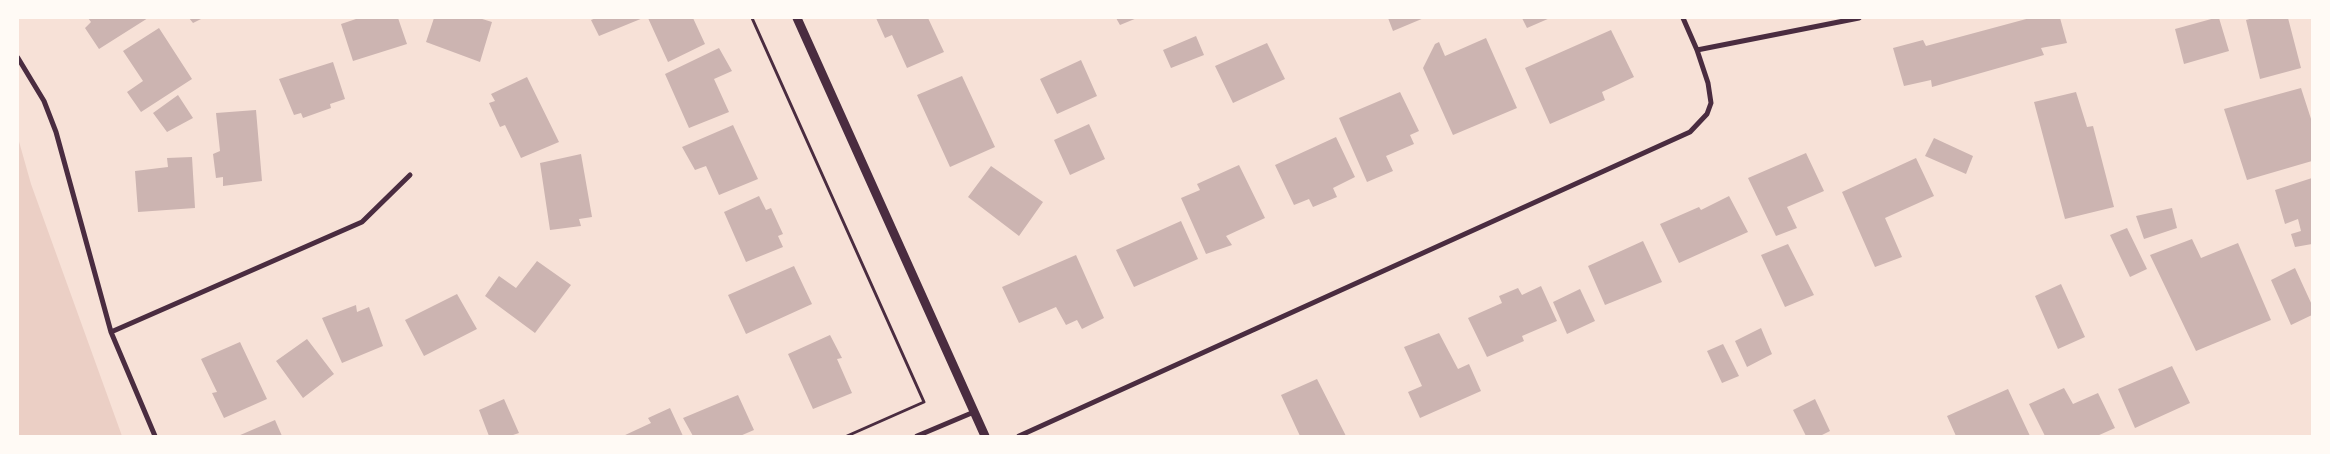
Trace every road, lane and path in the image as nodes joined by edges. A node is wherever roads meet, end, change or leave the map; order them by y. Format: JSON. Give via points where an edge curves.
{"nodes":[{"id":1,"x":752,"y":18,"type":"edge"},
{"id":2,"x":797,"y":18,"type":"edge"},
{"id":3,"x":1683,"y":18,"type":"edge"},
{"id":4,"x":1859,"y":18,"type":"edge"},
{"id":5,"x":1697,"y":50,"type":"junction"},
{"id":6,"x":18,"y":58,"type":"edge"},
{"id":7,"x":410,"y":175,"type":"dead end"},
{"id":8,"x":111,"y":332,"type":"junction"},
{"id":9,"x":974,"y":412,"type":"junction"},
{"id":10,"x":155,"y":436,"type":"edge"},
{"id":11,"x":847,"y":436,"type":"edge"},
{"id":12,"x":917,"y":436,"type":"edge"},
{"id":13,"x":985,"y":436,"type":"edge"},
{"id":14,"x":1019,"y":436,"type":"edge"}],
"edges":[{"from":1,"to":11,"type":"path","via":[[924,402]]},
{"from":2,"to":9,"type":"street"},
{"from":3,"to":5,"type":"street"},
{"from":4,"to":5,"type":"street"},
{"from":5,"to":14,"type":"street","via":[[1711,103],[1701,122],[1676,140]]},
{"from":6,"to":8,"type":"street","via":[[44,100],[56,132]]},
{"from":7,"to":8,"type":"street","via":[[362,222]]},
{"from":8,"to":10,"type":"street"},
{"from":9,"to":12,"type":"street"},
{"from":9,"to":13,"type":"street"}]}
